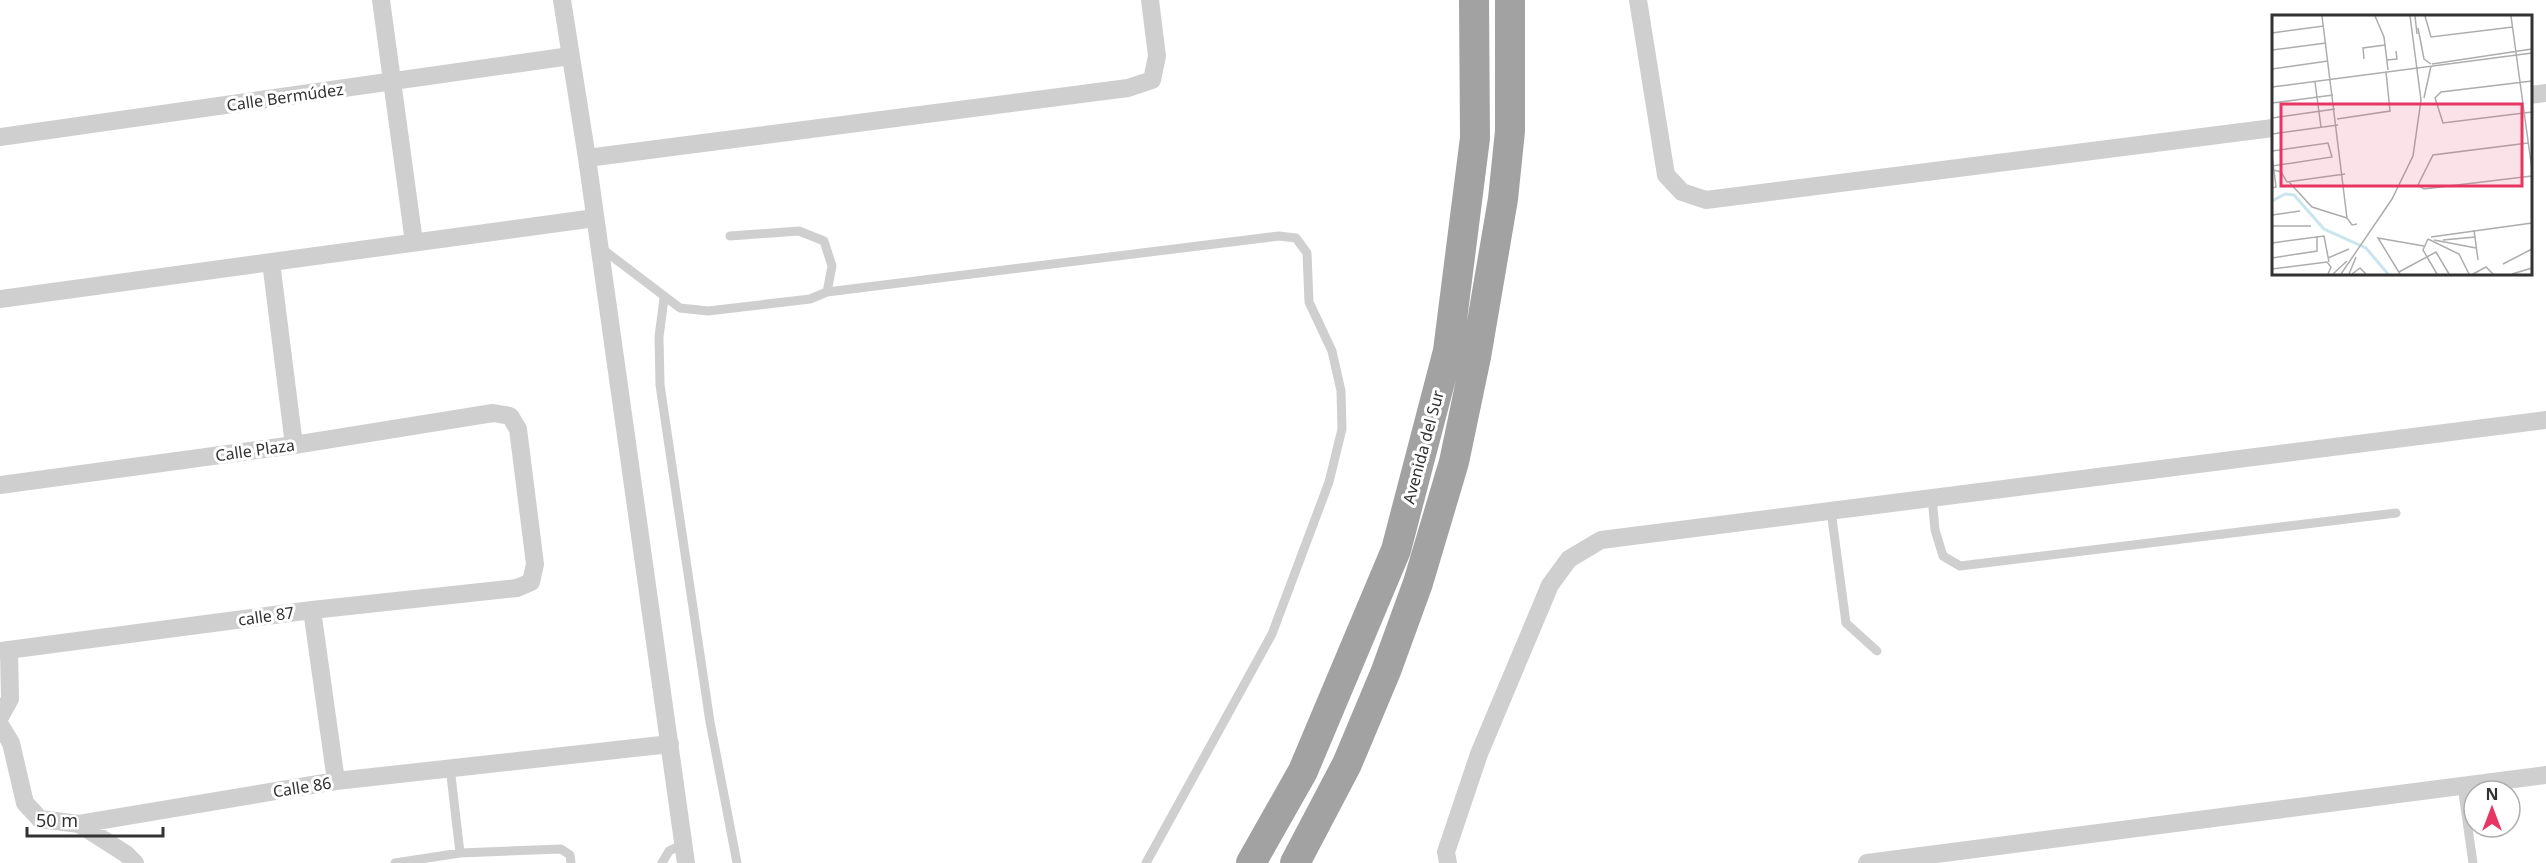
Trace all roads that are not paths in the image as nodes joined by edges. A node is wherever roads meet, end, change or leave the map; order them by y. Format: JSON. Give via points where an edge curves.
{"nodes":[{"id":1,"x":381,"y":0,"type":"edge"},
{"id":2,"x":562,"y":0,"type":"edge"},
{"id":3,"x":1150,"y":0,"type":"edge"},
{"id":4,"x":1474,"y":0,"type":"edge"},
{"id":5,"x":1510,"y":0,"type":"edge"},
{"id":6,"x":1638,"y":0,"type":"edge"},
{"id":7,"x":570,"y":57,"type":"junction"},
{"id":8,"x":392,"y":82,"type":"junction"},
{"id":9,"x":2546,"y":93,"type":"edge"},
{"id":10,"x":2531,"y":95,"type":"edge"},
{"id":11,"x":2272,"y":128,"type":"edge"},
{"id":12,"x":0,"y":137,"type":"edge"},
{"id":13,"x":587,"y":158,"type":"junction"},
{"id":14,"x":595,"y":218,"type":"junction"},
{"id":15,"x":730,"y":236,"type":"dead end"},
{"id":16,"x":414,"y":243,"type":"junction"},
{"id":17,"x":599,"y":247,"type":"junction"},
{"id":18,"x":271,"y":262,"type":"junction"},
{"id":19,"x":826,"y":292,"type":"junction"},
{"id":20,"x":664,"y":298,"type":"junction"},
{"id":21,"x":0,"y":299,"type":"edge"},
{"id":22,"x":2546,"y":420,"type":"edge"},
{"id":23,"x":294,"y":445,"type":"junction"},
{"id":24,"x":0,"y":485,"type":"edge"},
{"id":25,"x":1932,"y":497,"type":"junction"},
{"id":26,"x":1831,"y":511,"type":"junction"},
{"id":27,"x":2396,"y":513,"type":"dead end"},
{"id":28,"x":531,"y":582,"type":"joint"},
{"id":29,"x":312,"y":610,"type":"junction"},
{"id":30,"x":5,"y":651,"type":"edge"},
{"id":31,"x":1877,"y":651,"type":"dead end"},
{"id":32,"x":0,"y":717,"type":"edge"},
{"id":33,"x":0,"y":725,"type":"edge"},
{"id":34,"x":670,"y":744,"type":"junction"},
{"id":35,"x":450,"y":767,"type":"junction"},
{"id":36,"x":2546,"y":775,"type":"edge"},
{"id":37,"x":2515,"y":779,"type":"edge"},
{"id":38,"x":336,"y":781,"type":"junction"},
{"id":39,"x":2462,"y":786,"type":"edge"},
{"id":40,"x":79,"y":824,"type":"junction"},
{"id":41,"x":2470,"y":839,"type":"edge"},
{"id":42,"x":684,"y":844,"type":"junction"},
{"id":43,"x":460,"y":853,"type":"junction"},
{"id":44,"x":135,"y":863,"type":"edge"},
{"id":45,"x":395,"y":863,"type":"edge"},
{"id":46,"x":571,"y":863,"type":"edge"},
{"id":47,"x":662,"y":863,"type":"edge"},
{"id":48,"x":686,"y":863,"type":"edge"},
{"id":49,"x":737,"y":863,"type":"edge"},
{"id":50,"x":1146,"y":863,"type":"edge"},
{"id":51,"x":1251,"y":863,"type":"edge"},
{"id":52,"x":1295,"y":863,"type":"edge"},
{"id":53,"x":1448,"y":863,"type":"edge"},
{"id":54,"x":1867,"y":863,"type":"edge"},
{"id":55,"x":2473,"y":863,"type":"edge"}],
"edges":[{"from":1,"to":8,"type":"street"},
{"from":2,"to":7,"type":"street"},
{"from":3,"to":13,"type":"street","via":[[1157,56],[1152,80],[1128,88]]},
{"from":4,"to":51,"type":"highway","name":"Avenida del Sur","via":[[1475,138],[1448,351],[1396,550],[1303,771]]},
{"from":5,"to":52,"type":"highway","name":"Avenida del Sur","via":[[1510,131],[1503,199],[1454,462],[1418,583],[1386,671],[1347,764]]},
{"from":6,"to":11,"type":"street","via":[[1666,175],[1682,192],[1706,200]]},
{"from":7,"to":8,"type":"street","name":"Calle Bermúdez"},
{"from":7,"to":13,"type":"street"},
{"from":8,"to":12,"type":"street","name":"Calle Bermúdez"},
{"from":8,"to":16,"type":"street"},
{"from":9,"to":10,"type":"street"},
{"from":13,"to":14,"type":"street"},
{"from":14,"to":16,"type":"street"},
{"from":14,"to":17,"type":"street"},
{"from":15,"to":19,"type":"lane","via":[[799,231],[824,241],[832,266]]},
{"from":16,"to":18,"type":"street"},
{"from":17,"to":20,"type":"lane"},
{"from":17,"to":34,"type":"street"},
{"from":18,"to":21,"type":"street"},
{"from":18,"to":23,"type":"street"},
{"from":19,"to":20,"type":"lane","via":[[810,299],[708,311],[680,308]]},
{"from":19,"to":50,"type":"lane","via":[[1279,236],[1296,238],[1307,253],[1309,302],[1332,351],[1341,392],[1342,429],[1329,482],[1272,634]]},
{"from":20,"to":49,"type":"lane","via":[[659,337],[660,385],[710,722]]},
{"from":22,"to":25,"type":"street"},
{"from":23,"to":24,"type":"street","name":"Calle Plaza"},
{"from":23,"to":28,"type":"street","name":"Calle Plaza","via":[[493,413],[510,416],[518,429],[535,564]]},
{"from":25,"to":26,"type":"street"},
{"from":25,"to":27,"type":"lane","via":[[1935,530],[1943,556],[1960,566]]},
{"from":26,"to":31,"type":"lane","via":[[1846,623]]},
{"from":26,"to":53,"type":"street","via":[[1601,540],[1569,559],[1550,585],[1479,754],[1446,852]]},
{"from":28,"to":29,"type":"street","name":"calle 87","via":[[517,588]]},
{"from":29,"to":30,"type":"street","name":"calle 87"},
{"from":29,"to":38,"type":"street"},
{"from":30,"to":32,"type":"street","via":[[10,699]]},
{"from":33,"to":40,"type":"street","name":"Calle 86","via":[[11,743],[25,803],[40,819]]},
{"from":34,"to":35,"type":"street","name":"Calle 86"},
{"from":34,"to":42,"type":"street"},
{"from":35,"to":38,"type":"street","name":"Calle 86"},
{"from":35,"to":43,"type":"lane"},
{"from":36,"to":37,"type":"street"},
{"from":38,"to":40,"type":"street","name":"Calle 86"},
{"from":39,"to":54,"type":"street"},
{"from":40,"to":44,"type":"street"},
{"from":41,"to":55,"type":"lane"},
{"from":42,"to":47,"type":"lane","via":[[669,851]]},
{"from":42,"to":48,"type":"street"},
{"from":43,"to":45,"type":"lane"},
{"from":43,"to":46,"type":"lane","via":[[561,849],[570,855]]}]}
